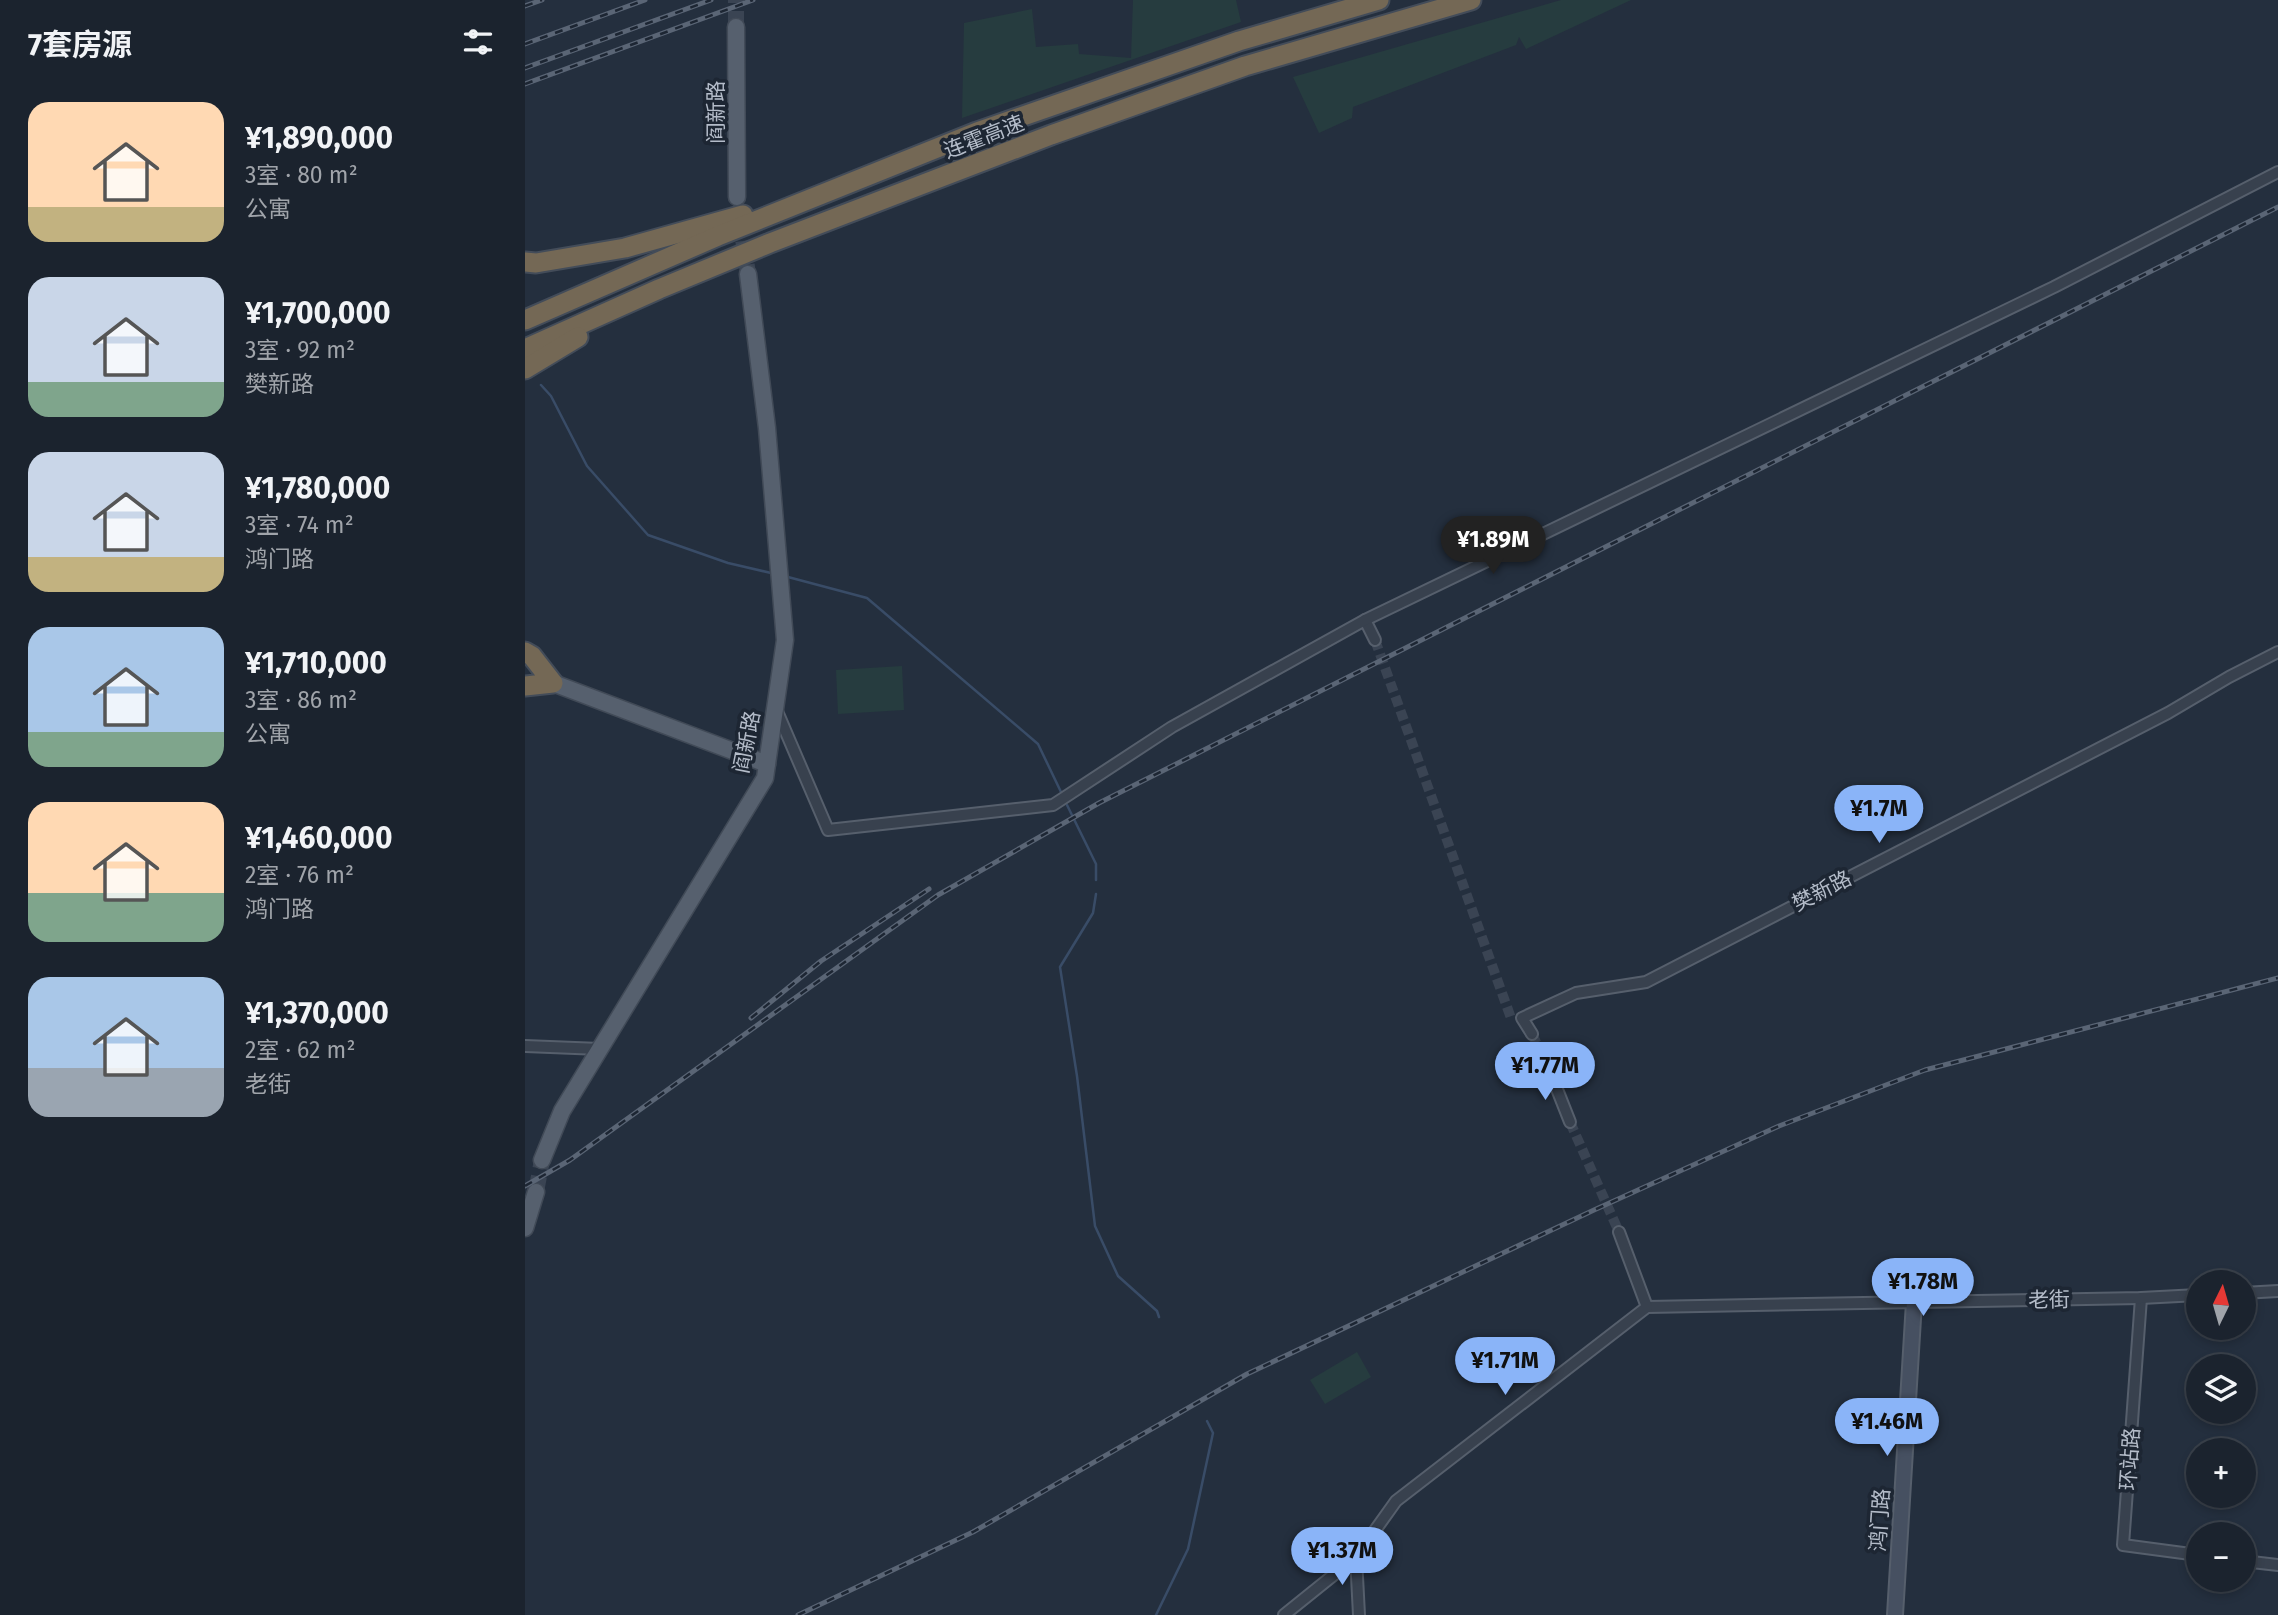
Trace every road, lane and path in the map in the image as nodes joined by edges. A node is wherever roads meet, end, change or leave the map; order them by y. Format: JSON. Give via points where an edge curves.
{"nodes":[{"id":1,"x":1380,"y":0,"type":"edge"},
{"id":2,"x":1471,"y":0,"type":"edge"},
{"id":3,"x":736,"y":27,"type":"tunnel mouth"},
{"id":4,"x":2278,"y":172,"type":"edge"},
{"id":5,"x":838,"y":188,"type":"junction"},
{"id":6,"x":737,"y":197,"type":"tunnel mouth"},
{"id":7,"x":525,"y":262,"type":"edge"},
{"id":8,"x":748,"y":274,"type":"tunnel mouth"},
{"id":9,"x":659,"y":289,"type":"junction"},
{"id":10,"x":525,"y":320,"type":"edge"},
{"id":11,"x":525,"y":349,"type":"edge"},
{"id":12,"x":525,"y":369,"type":"edge"},
{"id":13,"x":1365,"y":620,"type":"junction"},
{"id":14,"x":1375,"y":640,"type":"tunnel mouth"},
{"id":15,"x":525,"y":652,"type":"edge"},
{"id":16,"x":2278,"y":652,"type":"edge"},
{"id":17,"x":553,"y":682,"type":"junction"},
{"id":18,"x":525,"y":686,"type":"edge"},
{"id":19,"x":775,"y":706,"type":"junction"},
{"id":20,"x":767,"y":764,"type":"junction"},
{"id":21,"x":1532,"y":1034,"type":"tunnel mouth"},
{"id":22,"x":525,"y":1046,"type":"edge"},
{"id":23,"x":600,"y":1049,"type":"junction"},
{"id":24,"x":1549,"y":1069,"type":"tunnel mouth"},
{"id":25,"x":1570,"y":1122,"type":"tunnel mouth"},
{"id":26,"x":543,"y":1160,"type":"tunnel mouth"},
{"id":27,"x":536,"y":1192,"type":"tunnel mouth"},
{"id":28,"x":525,"y":1228,"type":"edge"},
{"id":29,"x":1619,"y":1232,"type":"tunnel mouth"},
{"id":30,"x":2278,"y":1291,"type":"edge"},
{"id":31,"x":2256,"y":1292,"type":"edge"},
{"id":32,"x":2186,"y":1296,"type":"edge"},
{"id":33,"x":2141,"y":1298,"type":"junction"},
{"id":34,"x":1914,"y":1302,"type":"junction"},
{"id":35,"x":1647,"y":1307,"type":"junction"},
{"id":36,"x":2186,"y":1553,"type":"edge"},
{"id":37,"x":1356,"y":1557,"type":"junction"},
{"id":38,"x":2256,"y":1562,"type":"edge"},
{"id":39,"x":2278,"y":1565,"type":"edge"},
{"id":40,"x":1284,"y":1615,"type":"edge"},
{"id":41,"x":1359,"y":1615,"type":"edge"},
{"id":42,"x":1895,"y":1615,"type":"edge"}],
"edges":[{"from":1,"to":5,"type":"highway","name":"连霍高速","via":[[1239,41],[977,132]]},
{"from":2,"to":9,"type":"highway","name":"连霍高速","via":[[1219,75],[869,204]]},
{"from":3,"to":6,"type":"main road","name":"阎新路"},
{"from":4,"to":13,"type":"street","via":[[2042,293]]},
{"from":5,"to":7,"type":"highway","via":[[625,248]]},
{"from":5,"to":10,"type":"highway","name":"连霍高速"},
{"from":8,"to":19,"type":"main road","name":"阎新路","via":[[785,640]]},
{"from":9,"to":11,"type":"highway","name":"连霍高速"},
{"from":9,"to":12,"type":"highway"},
{"from":13,"to":14,"type":"street"},
{"from":13,"to":19,"type":"street","via":[[1172,727],[1053,806],[828,830]]},
{"from":15,"to":17,"type":"highway"},
{"from":16,"to":21,"type":"street","name":"樊新路","via":[[1646,982],[1576,993],[1517,1018]]},
{"from":17,"to":18,"type":"highway"},
{"from":17,"to":20,"type":"main road"},
{"from":19,"to":20,"type":"main road","name":"阎新路"},
{"from":20,"to":23,"type":"main road","name":"阎新路","via":[[765,778]]},
{"from":22,"to":23,"type":"street"},
{"from":23,"to":26,"type":"main road","name":"阎新路","via":[[562,1111]]},
{"from":24,"to":25,"type":"street"},
{"from":27,"to":28,"type":"main road"},
{"from":29,"to":35,"type":"street"},
{"from":30,"to":31,"type":"street"},
{"from":32,"to":33,"type":"street","name":"老街"},
{"from":33,"to":34,"type":"street","name":"老街"},
{"from":33,"to":36,"type":"street","name":"环站路","via":[[2123,1545]]},
{"from":34,"to":35,"type":"street","name":"老街"},
{"from":34,"to":42,"type":"street","name":"鸿门路"},
{"from":35,"to":37,"type":"street","via":[[1396,1501]]},
{"from":37,"to":40,"type":"street"},
{"from":37,"to":41,"type":"street"},
{"from":38,"to":39,"type":"street"}]}
